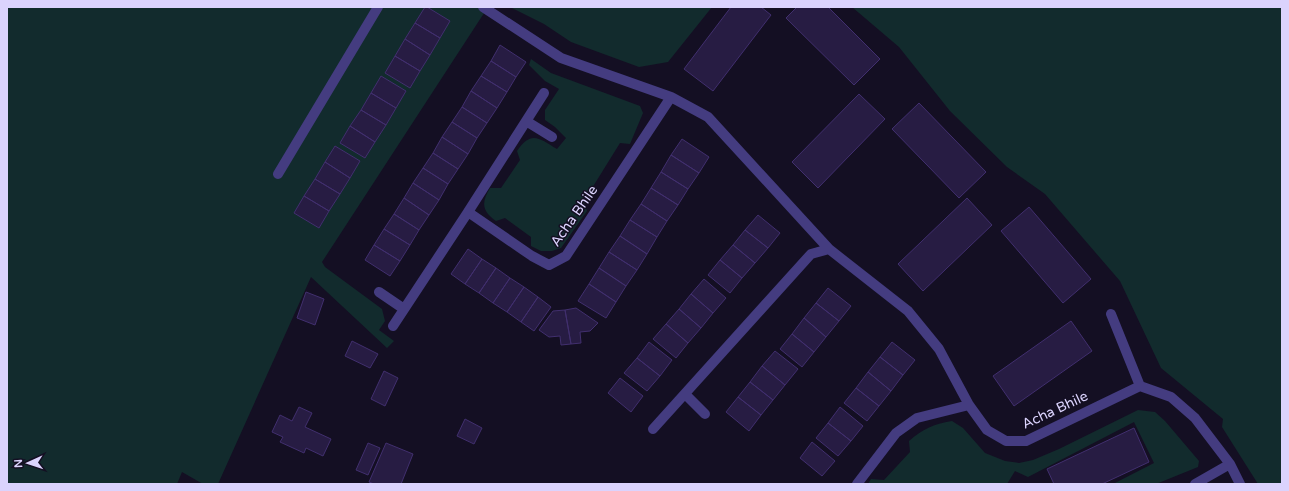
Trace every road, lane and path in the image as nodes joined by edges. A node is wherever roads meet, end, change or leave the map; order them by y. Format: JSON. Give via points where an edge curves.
{"nodes":[{"id":1,"x":378,"y":7,"type":"edge"},
{"id":2,"x":483,"y":7,"type":"edge"},
{"id":3,"x":544,"y":93,"type":"dead end"},
{"id":4,"x":671,"y":97,"type":"junction"},
{"id":5,"x":526,"y":121,"type":"junction"},
{"id":6,"x":552,"y":137,"type":"dead end"},
{"id":7,"x":278,"y":174,"type":"dead end"},
{"id":8,"x":468,"y":212,"type":"junction"},
{"id":9,"x":829,"y":250,"type":"junction"},
{"id":10,"x":379,"y":292,"type":"dead end"},
{"id":11,"x":404,"y":309,"type":"junction"},
{"id":12,"x":1111,"y":314,"type":"dead end"},
{"id":13,"x":392,"y":326,"type":"dead end"},
{"id":14,"x":1140,"y":386,"type":"junction"},
{"id":15,"x":685,"y":394,"type":"junction"},
{"id":16,"x":969,"y":405,"type":"junction"},
{"id":17,"x":705,"y":414,"type":"dead end"},
{"id":18,"x":653,"y":429,"type":"dead end"},
{"id":19,"x":1230,"y":464,"type":"junction"},
{"id":20,"x":857,"y":484,"type":"edge"},
{"id":21,"x":1195,"y":484,"type":"edge"},
{"id":22,"x":1240,"y":484,"type":"edge"}],
"edges":[{"from":1,"to":7,"type":"street"},
{"from":2,"to":4,"type":"street","name":"Acha Bhile","via":[[561,58]]},
{"from":3,"to":5,"type":"street"},
{"from":4,"to":8,"type":"street","name":"Acha Bhile","via":[[566,256],[549,265]]},
{"from":4,"to":9,"type":"street","name":"Acha Bhile","via":[[708,117]]},
{"from":5,"to":6,"type":"street"},
{"from":5,"to":8,"type":"street"},
{"from":8,"to":11,"type":"street"},
{"from":9,"to":15,"type":"street","via":[[811,254]]},
{"from":9,"to":16,"type":"street","name":"Acha Bhile","via":[[908,311],[939,349]]},
{"from":10,"to":11,"type":"street"},
{"from":11,"to":13,"type":"street"},
{"from":12,"to":14,"type":"street"},
{"from":14,"to":16,"type":"street","name":"Acha Bhile","via":[[1026,441],[1006,441],[987,430]]},
{"from":14,"to":19,"type":"street","via":[[1171,397],[1195,418]]},
{"from":15,"to":17,"type":"street"},
{"from":15,"to":18,"type":"street"},
{"from":16,"to":20,"type":"street","via":[[917,418],[896,433]]},
{"from":19,"to":21,"type":"street"},
{"from":19,"to":22,"type":"street"}]}
